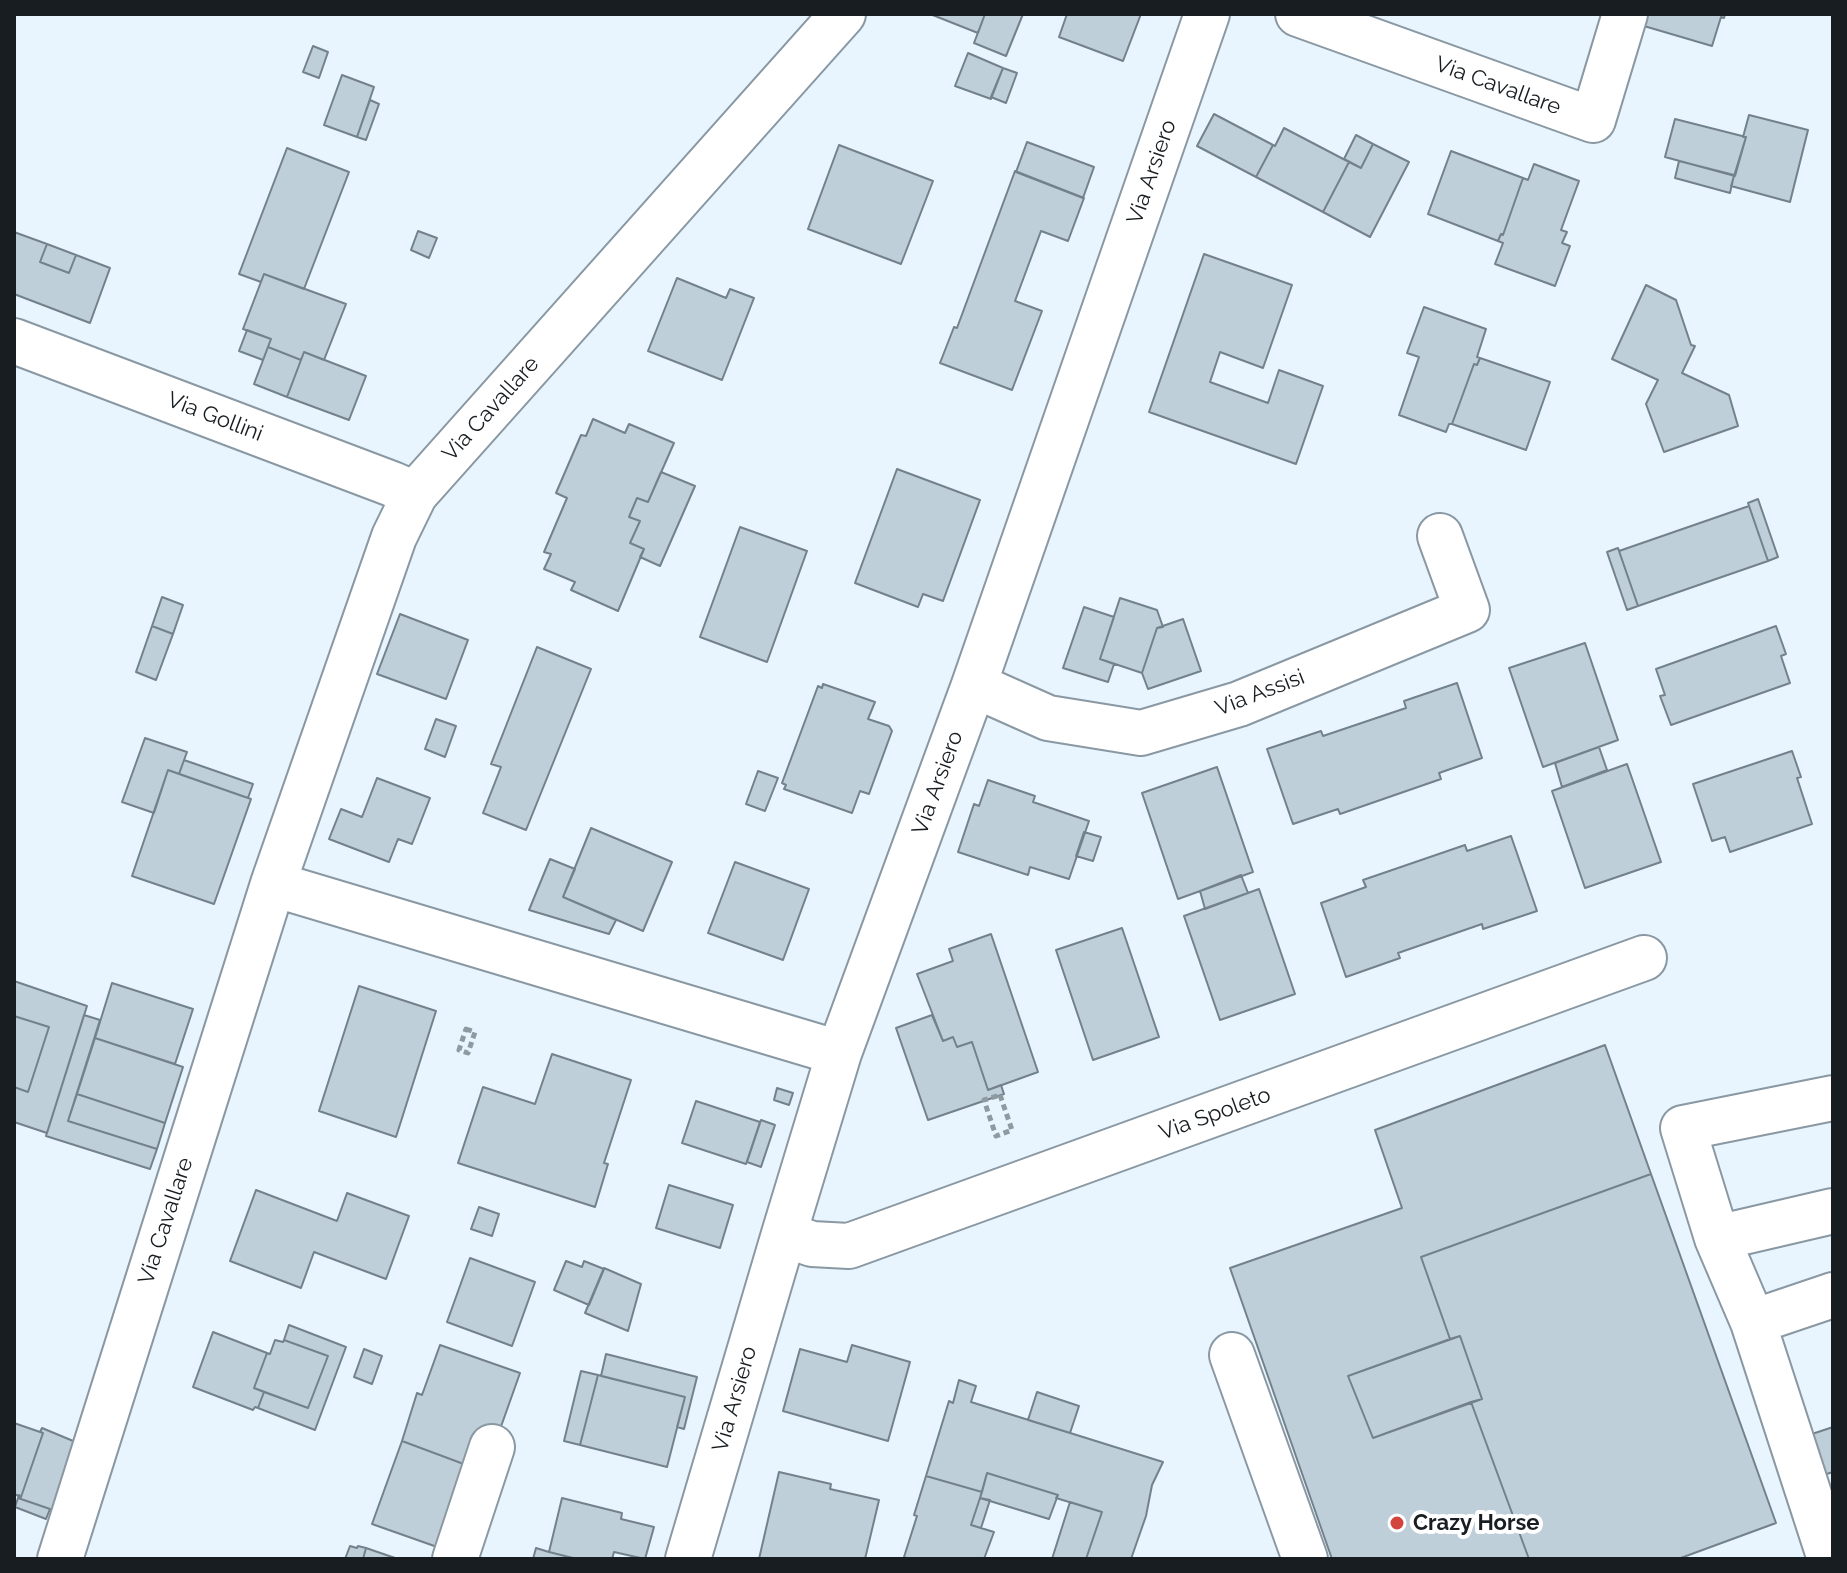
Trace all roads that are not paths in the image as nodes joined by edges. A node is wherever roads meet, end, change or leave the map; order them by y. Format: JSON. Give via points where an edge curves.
{"nodes":[{"id":1,"x":843,"y":14,"type":"edge"},
{"id":2,"x":1207,"y":14,"type":"edge"},
{"id":3,"x":1298,"y":14,"type":"edge"},
{"id":4,"x":1625,"y":14,"type":"edge"},
{"id":5,"x":14,"y":341,"type":"edge"},
{"id":6,"x":415,"y":494,"type":"junction"},
{"id":7,"x":1440,"y":536,"type":"dead end"},
{"id":8,"x":974,"y":685,"type":"junction"},
{"id":9,"x":273,"y":884,"type":"junction"},
{"id":10,"x":1644,"y":958,"type":"dead end"},
{"id":11,"x":839,"y":1053,"type":"junction"},
{"id":12,"x":1833,"y":1098,"type":"edge"},
{"id":13,"x":1833,"y":1211,"type":"edge"},
{"id":14,"x":784,"y":1234,"type":"junction"},
{"id":15,"x":1717,"y":1238,"type":"junction"},
{"id":16,"x":1833,"y":1295,"type":"edge"},
{"id":17,"x":1753,"y":1322,"type":"junction"},
{"id":18,"x":1232,"y":1355,"type":"dead end"},
{"id":19,"x":492,"y":1447,"type":"dead end"},
{"id":20,"x":60,"y":1559,"type":"edge"},
{"id":21,"x":455,"y":1559,"type":"edge"},
{"id":22,"x":688,"y":1559,"type":"edge"},
{"id":23,"x":1305,"y":1559,"type":"edge"},
{"id":24,"x":1830,"y":1559,"type":"edge"}],
"edges":[{"from":1,"to":6,"type":"street","name":"Via Cavallare"},
{"from":2,"to":8,"type":"street","name":"Via Arsiero"},
{"from":3,"to":4,"type":"street","name":"Via Cavallare","via":[[1593,120]]},
{"from":5,"to":6,"type":"street","name":"Via Gollini"},
{"from":6,"to":9,"type":"street","name":"Via Cavallare","via":[[394,537]]},
{"from":7,"to":8,"type":"street","name":"Via Assisi","via":[[1467,610],[1239,704],[1141,733],[1048,718]]},
{"from":8,"to":11,"type":"street","name":"Via Arsiero"},
{"from":9,"to":11,"type":"street"},
{"from":9,"to":20,"type":"street","name":"Via Cavallare"},
{"from":10,"to":14,"type":"street","name":"Via Spoleto","via":[[849,1246],[812,1244]]},
{"from":11,"to":14,"type":"street","name":"Via Arsiero"},
{"from":12,"to":15,"type":"street","via":[[1683,1128]]},
{"from":13,"to":15,"type":"street"},
{"from":14,"to":22,"type":"street","name":"Via Arsiero"},
{"from":15,"to":17,"type":"street"},
{"from":16,"to":17,"type":"street"},
{"from":17,"to":24,"type":"street"},
{"from":18,"to":23,"type":"street"},
{"from":19,"to":21,"type":"street"}]}
